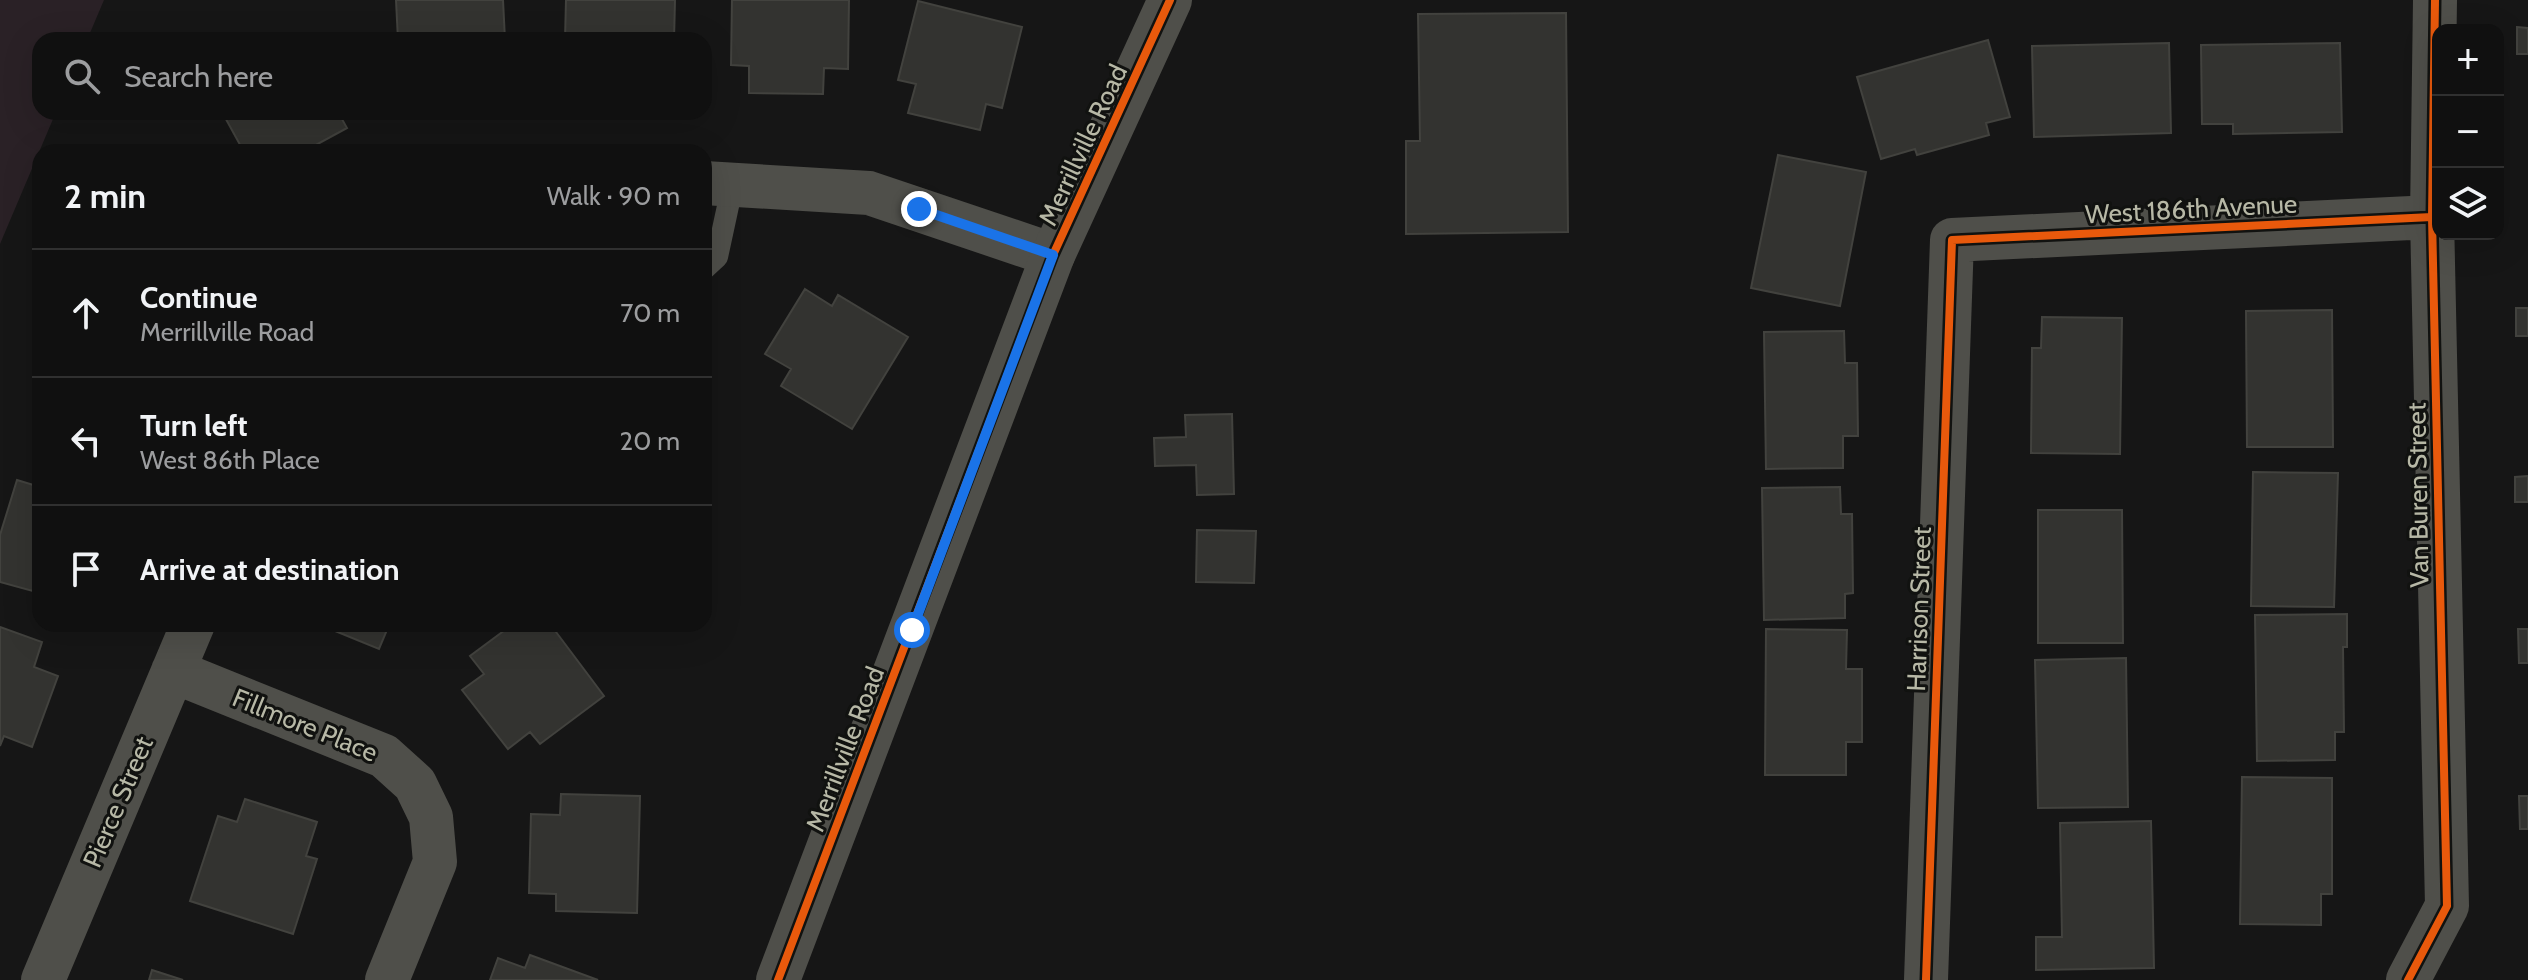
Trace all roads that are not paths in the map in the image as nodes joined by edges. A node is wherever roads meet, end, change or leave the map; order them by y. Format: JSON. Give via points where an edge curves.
{"nodes":[{"id":1,"x":1170,"y":0,"type":"edge"},
{"id":2,"x":2435,"y":0,"type":"edge"},
{"id":3,"x":2433,"y":168,"type":"edge"},
{"id":4,"x":718,"y":183,"type":"edge"},
{"id":5,"x":2432,"y":217,"type":"edge"},
{"id":6,"x":1952,"y":240,"type":"joint"},
{"id":7,"x":2433,"y":240,"type":"edge"},
{"id":8,"x":1053,"y":255,"type":"junction"},
{"id":9,"x":712,"y":262,"type":"edge"},
{"id":10,"x":190,"y":632,"type":"edge"},
{"id":11,"x":173,"y":671,"type":"junction"},
{"id":12,"x":43,"y":980,"type":"edge"},
{"id":13,"x":387,"y":980,"type":"edge"},
{"id":14,"x":778,"y":980,"type":"edge"},
{"id":15,"x":1926,"y":980,"type":"edge"},
{"id":16,"x":2408,"y":980,"type":"edge"}],
"edges":[{"from":1,"to":8,"type":"street","name":"Merrillville Road"},
{"from":2,"to":3,"type":"street","name":"Van Buren Street"},
{"from":4,"to":8,"type":"street","via":[[869,193]]},
{"from":4,"to":9,"type":"lane","via":[[717,257]]},
{"from":5,"to":6,"type":"street","name":"West 186th Avenue"},
{"from":6,"to":15,"type":"street","name":"Harrison Street"},
{"from":7,"to":16,"type":"street","name":"Van Buren Street","via":[[2447,906]]},
{"from":8,"to":14,"type":"street","name":"Merrillville Road"},
{"from":10,"to":11,"type":"street","name":"Pierce Street"},
{"from":11,"to":12,"type":"street","name":"Pierce Street"},
{"from":11,"to":13,"type":"street","name":"Fillmore Place","via":[[384,756],[415,784],[431,817],[435,862]]}]}
